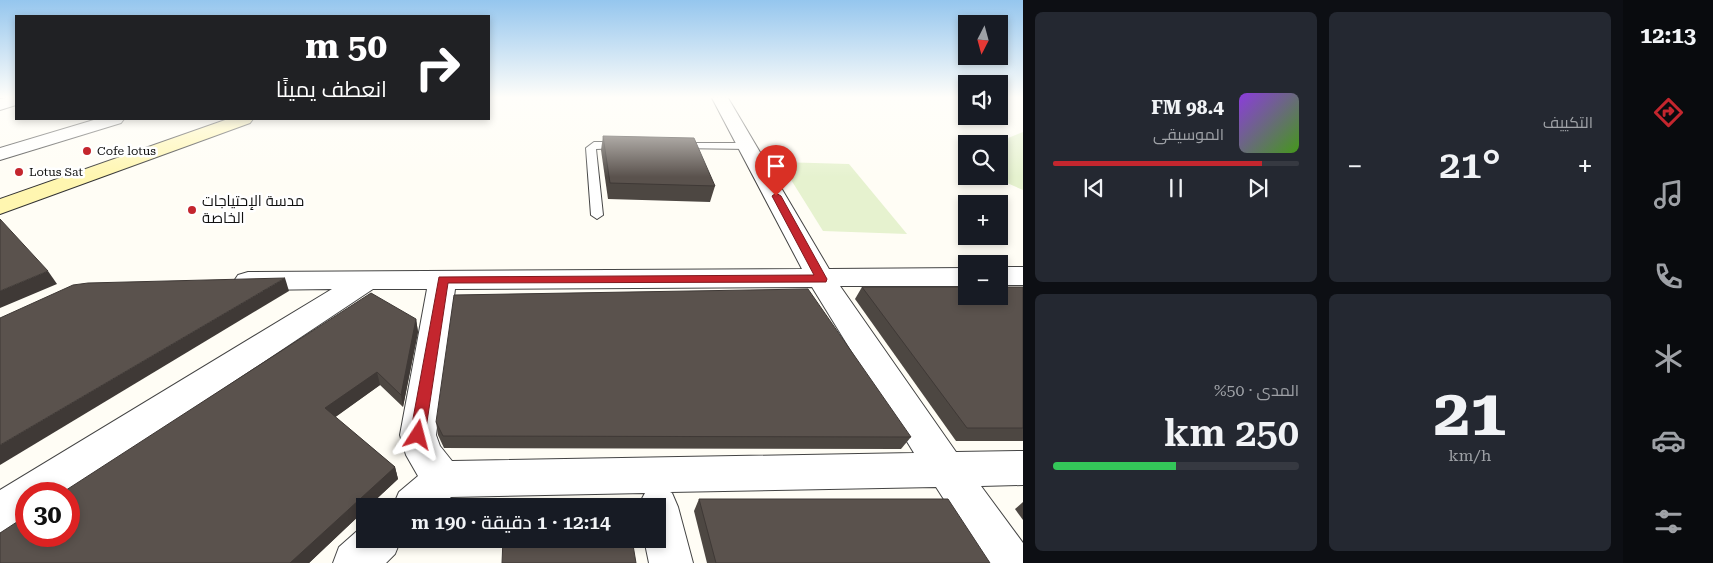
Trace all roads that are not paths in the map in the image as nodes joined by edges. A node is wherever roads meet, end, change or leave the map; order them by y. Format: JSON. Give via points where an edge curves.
{"nodes":[{"id":1,"x":98,"y":124,"type":"edge"},
{"id":2,"x":229,"y":124,"type":"edge"},
{"id":3,"x":736,"y":124,"type":"edge"},
{"id":4,"x":630,"y":145,"type":"edge"},
{"id":5,"x":670,"y":145,"type":"edge"},
{"id":6,"x":749,"y":146,"type":"junction"},
{"id":7,"x":0,"y":154,"type":"edge"},
{"id":8,"x":0,"y":207,"type":"edge"},
{"id":9,"x":597,"y":215,"type":"dead end"},
{"id":10,"x":1008,"y":276,"type":"edge"},
{"id":11,"x":1023,"y":276,"type":"edge"},
{"id":12,"x":958,"y":277,"type":"edge"},
{"id":13,"x":370,"y":279,"type":"junction"},
{"id":14,"x":443,"y":279,"type":"junction"},
{"id":15,"x":822,"y":279,"type":"junction"},
{"id":16,"x":226,"y":281,"type":"edge"},
{"id":17,"x":1023,"y":468,"type":"edge"},
{"id":18,"x":945,"y":469,"type":"junction"},
{"id":19,"x":442,"y":479,"type":"junction"},
{"id":20,"x":50,"y":482,"type":"edge"},
{"id":21,"x":655,"y":496,"type":"edge"},
{"id":22,"x":422,"y":498,"type":"edge"},
{"id":23,"x":15,"y":503,"type":"edge"},
{"id":24,"x":0,"y":513,"type":"edge"},
{"id":25,"x":371,"y":548,"type":"edge"},
{"id":26,"x":355,"y":563,"type":"edge"},
{"id":27,"x":671,"y":563,"type":"edge"},
{"id":28,"x":1010,"y":563,"type":"edge"}],
"edges":[{"from":1,"to":7,"type":"street"},
{"from":2,"to":8,"type":"main road"},
{"from":3,"to":6,"type":"street"},
{"from":4,"to":9,"type":"lane","via":[[594,145],[591,148]]},
{"from":5,"to":6,"type":"lane"},
{"from":6,"to":15,"type":"street"},
{"from":10,"to":11,"type":"street"},
{"from":12,"to":15,"type":"street"},
{"from":13,"to":14,"type":"street"},
{"from":13,"to":16,"type":"street"},
{"from":13,"to":20,"type":"street"},
{"from":14,"to":15,"type":"street"},
{"from":14,"to":19,"type":"street","via":[[418,435],[425,455]]},
{"from":15,"to":18,"type":"street"},
{"from":17,"to":18,"type":"street"},
{"from":18,"to":21,"type":"street"},
{"from":18,"to":28,"type":"street"},
{"from":19,"to":21,"type":"street"},
{"from":19,"to":22,"type":"street"},
{"from":21,"to":27,"type":"street"},
{"from":23,"to":24,"type":"street"},
{"from":25,"to":26,"type":"street"}]}
